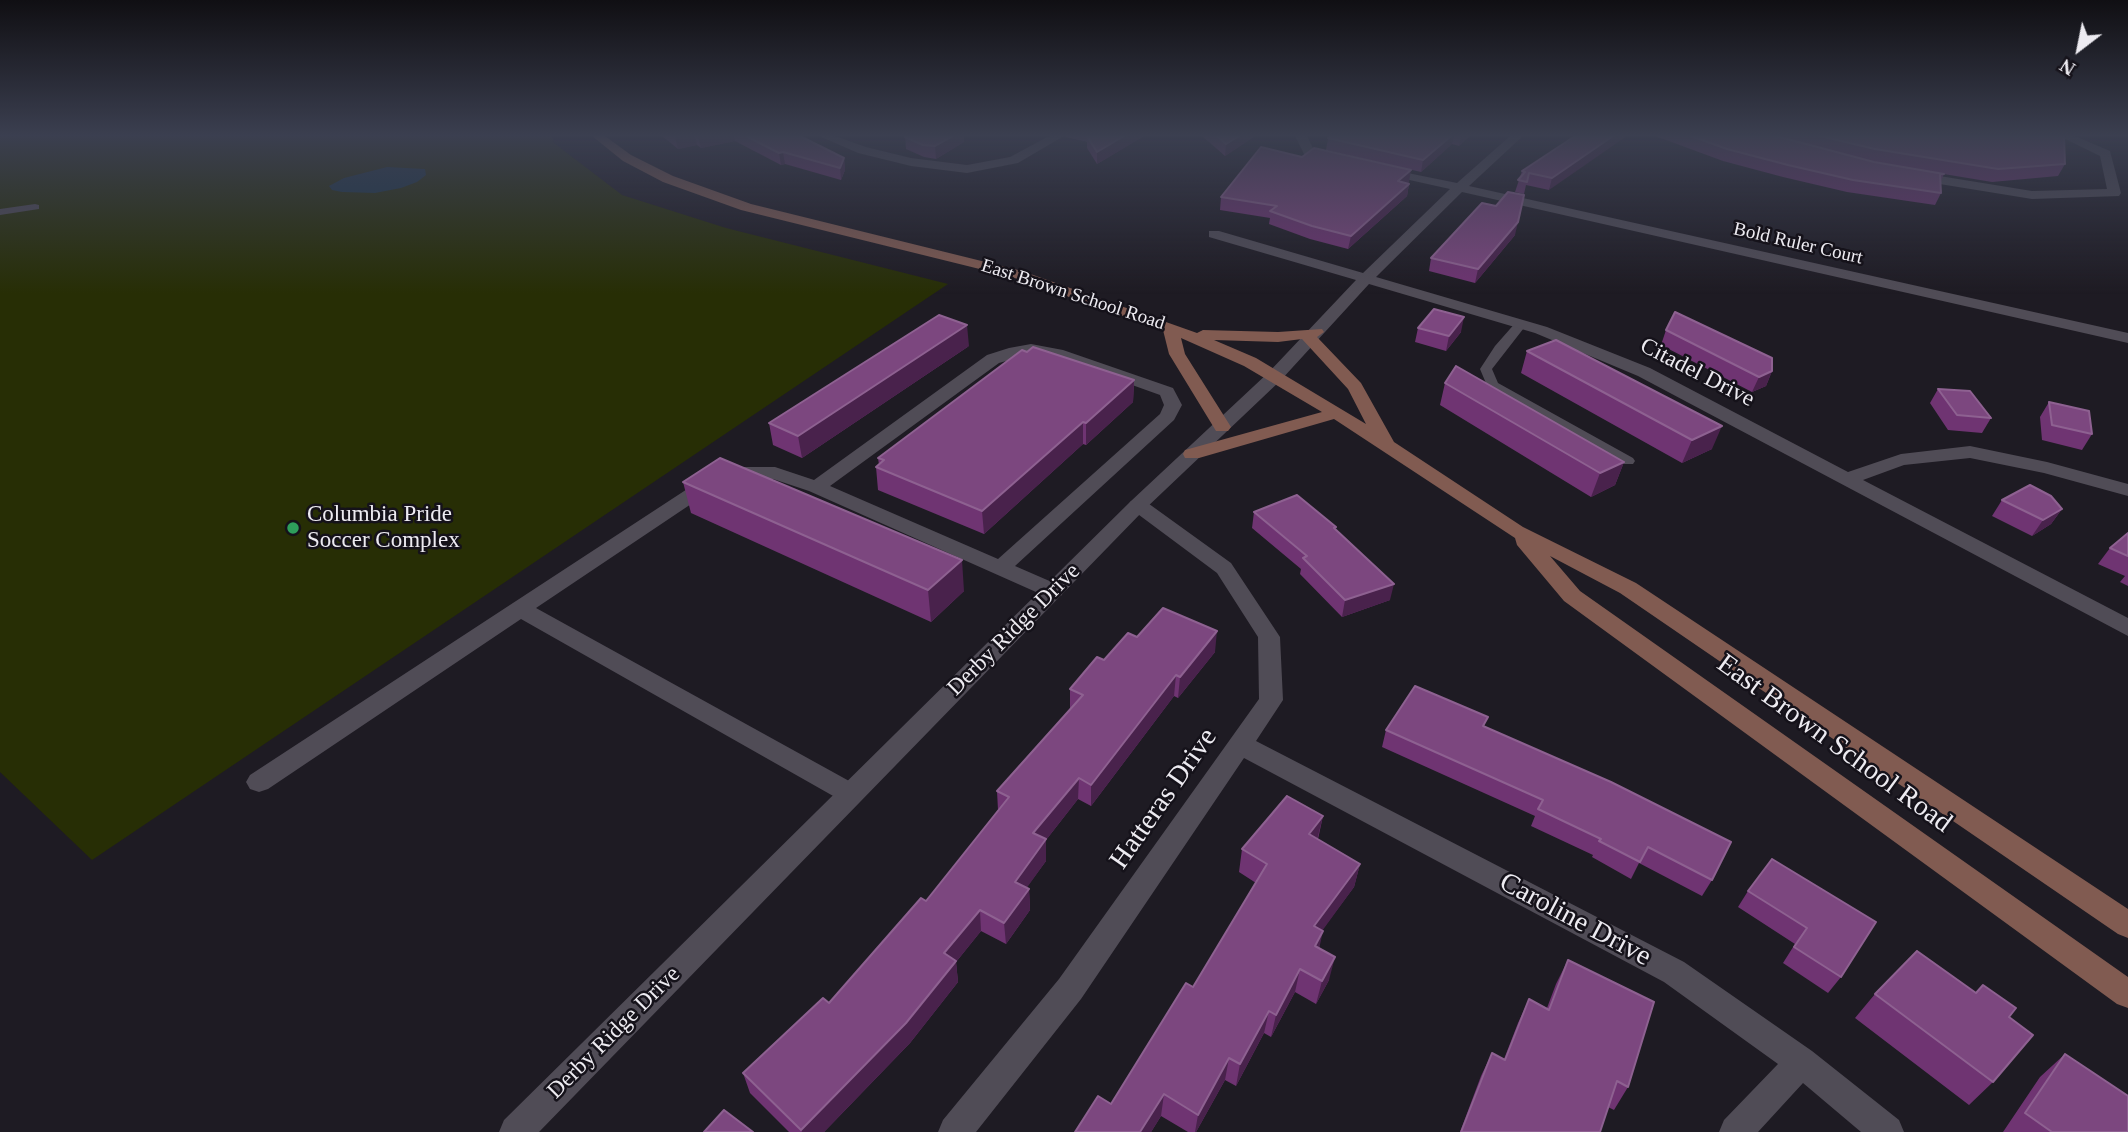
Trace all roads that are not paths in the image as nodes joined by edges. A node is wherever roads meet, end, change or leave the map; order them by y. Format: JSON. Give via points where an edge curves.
{"nodes":[{"id":1,"x":695,"y":189,"type":"edge"},
{"id":2,"x":1458,"y":189,"type":"edge"},
{"id":3,"x":1463,"y":189,"type":"edge"},
{"id":4,"x":1994,"y":189,"type":"edge"},
{"id":5,"x":2113,"y":189,"type":"edge"},
{"id":6,"x":35,"y":207,"type":"dead end"},
{"id":7,"x":0,"y":212,"type":"edge"},
{"id":8,"x":1214,"y":234,"type":"dead end"},
{"id":9,"x":1367,"y":278,"type":"junction"},
{"id":10,"x":1521,"y":324,"type":"junction"},
{"id":11,"x":1170,"y":327,"type":"junction"},
{"id":12,"x":1188,"y":335,"type":"junction"},
{"id":13,"x":1313,"y":335,"type":"junction"},
{"id":14,"x":2128,"y":338,"type":"edge"},
{"id":15,"x":1275,"y":376,"type":"junction"},
{"id":16,"x":1337,"y":413,"type":"junction"},
{"id":17,"x":1222,"y":427,"type":"junction"},
{"id":18,"x":1387,"y":447,"type":"junction"},
{"id":19,"x":1192,"y":454,"type":"junction"},
{"id":20,"x":1628,"y":461,"type":"dead end"},
{"id":21,"x":1847,"y":479,"type":"junction"},
{"id":22,"x":816,"y":487,"type":"junction"},
{"id":23,"x":2128,"y":490,"type":"edge"},
{"id":24,"x":1138,"y":505,"type":"junction"},
{"id":25,"x":1516,"y":531,"type":"junction"},
{"id":26,"x":1001,"y":568,"type":"junction"},
{"id":27,"x":1053,"y":591,"type":"junction"},
{"id":28,"x":520,"y":609,"type":"junction"},
{"id":29,"x":2128,"y":628,"type":"edge"},
{"id":30,"x":1240,"y":744,"type":"junction"},
{"id":31,"x":259,"y":782,"type":"dead end"},
{"id":32,"x":852,"y":794,"type":"junction"},
{"id":33,"x":2128,"y":925,"type":"edge"},
{"id":34,"x":2128,"y":994,"type":"edge"},
{"id":35,"x":1801,"y":1062,"type":"junction"},
{"id":36,"x":516,"y":1132,"type":"edge"},
{"id":37,"x":955,"y":1132,"type":"edge"},
{"id":38,"x":1736,"y":1132,"type":"edge"},
{"id":39,"x":1886,"y":1132,"type":"edge"}],
"edges":[{"from":1,"to":11,"type":"main road","name":"East Brown School Road","via":[[746,207],[1017,274]]},
{"from":2,"to":9,"type":"street","name":"Derby Ridge Drive"},
{"from":3,"to":14,"type":"street","name":"Bold Ruler Court"},
{"from":4,"to":5,"type":"street","via":[[2032,195],[2114,193]]},
{"from":6,"to":7,"type":"lane"},
{"from":8,"to":9,"type":"street","name":"Citadel Drive"},
{"from":9,"to":10,"type":"street","name":"Citadel Drive"},
{"from":9,"to":13,"type":"street","name":"Derby Ridge Drive"},
{"from":10,"to":20,"type":"lane","via":[[1486,369],[1493,385]]},
{"from":10,"to":21,"type":"street","name":"Citadel Drive","via":[[1644,372]]},
{"from":11,"to":12,"type":"main road","name":"East Brown School Road"},
{"from":11,"to":17,"type":"main road","via":[[1177,354]]},
{"from":12,"to":13,"type":"main road"},
{"from":12,"to":15,"type":"main road","name":"East Brown School Road"},
{"from":13,"to":15,"type":"street","name":"Derby Ridge Drive"},
{"from":13,"to":18,"type":"main road","via":[[1355,387]]},
{"from":15,"to":16,"type":"main road","name":"East Brown School Road"},
{"from":15,"to":17,"type":"street","name":"Derby Ridge Drive"},
{"from":16,"to":18,"type":"main road","name":"East Brown School Road"},
{"from":16,"to":19,"type":"main road"},
{"from":17,"to":19,"type":"street","name":"Derby Ridge Drive"},
{"from":18,"to":25,"type":"main road","name":"East Brown School Road"},
{"from":19,"to":24,"type":"street","name":"Derby Ridge Drive"},
{"from":21,"to":23,"type":"street","via":[[1901,460],[1970,452]]},
{"from":21,"to":29,"type":"street","name":"Citadel Drive"},
{"from":22,"to":26,"type":"street"},
{"from":22,"to":26,"type":"street","via":[[993,359],[1014,351],[1057,353],[1167,392],[1173,405],[1168,416]]},
{"from":22,"to":28,"type":"street","via":[[775,473],[740,473],[708,484]]},
{"from":24,"to":27,"type":"street","name":"Derby Ridge Drive"},
{"from":24,"to":30,"type":"street","name":"Hatteras Drive","via":[[1224,568],[1269,637],[1271,700]]},
{"from":25,"to":33,"type":"main road","name":"East Brown School Road","via":[[1628,588]]},
{"from":25,"to":34,"type":"main road","name":"East Brown School Road","via":[[1572,596]]},
{"from":26,"to":27,"type":"street"},
{"from":27,"to":32,"type":"street","name":"Derby Ridge Drive"},
{"from":28,"to":31,"type":"street"},
{"from":28,"to":32,"type":"street"},
{"from":30,"to":35,"type":"street","name":"Caroline Drive","via":[[1674,972]]},
{"from":30,"to":37,"type":"street","name":"Hatteras Drive","via":[[1070,989]]},
{"from":32,"to":36,"type":"street","name":"Derby Ridge Drive"},
{"from":35,"to":38,"type":"street"},
{"from":35,"to":39,"type":"street","name":"Caroline Drive"}]}
